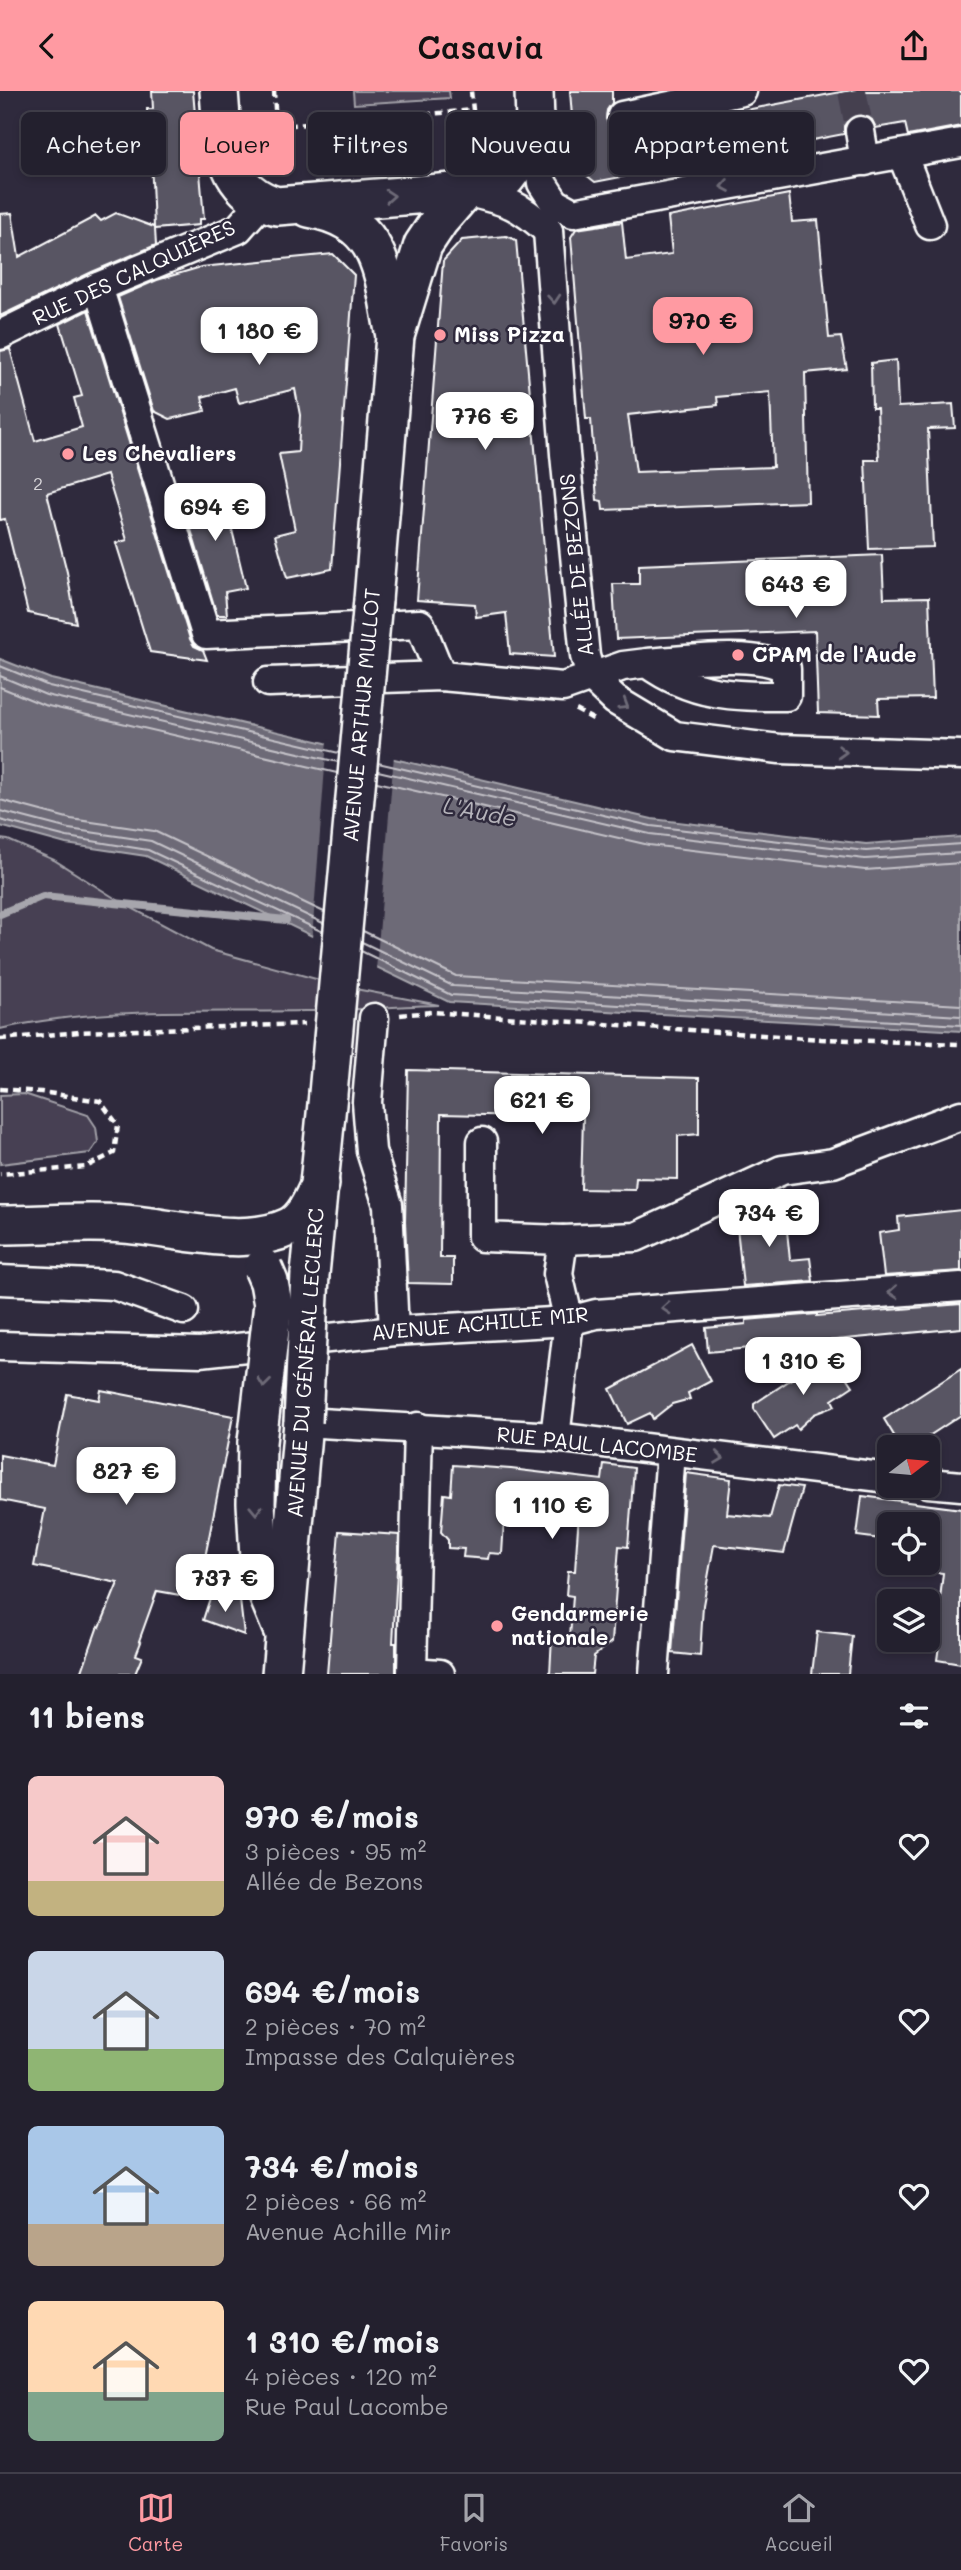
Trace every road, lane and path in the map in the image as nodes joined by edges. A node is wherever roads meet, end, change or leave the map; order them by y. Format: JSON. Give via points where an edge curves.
{"nodes":[{"id":1,"x":219,"y":91,"type":"edge"},
{"id":2,"x":274,"y":91,"type":"edge"},
{"id":3,"x":471,"y":91,"type":"edge"},
{"id":4,"x":742,"y":91,"type":"edge"},
{"id":5,"x":534,"y":106,"type":"edge"},
{"id":6,"x":275,"y":112,"type":"edge"},
{"id":7,"x":641,"y":112,"type":"edge"},
{"id":8,"x":432,"y":114,"type":"edge"},
{"id":9,"x":860,"y":131,"type":"tunnel mouth"},
{"id":10,"x":961,"y":143,"type":"edge"},
{"id":11,"x":902,"y":154,"type":"junction"},
{"id":12,"x":865,"y":161,"type":"junction"},
{"id":13,"x":381,"y":175,"type":"edge"},
{"id":14,"x":465,"y":191,"type":"junction"},
{"id":15,"x":383,"y":197,"type":"junction"},
{"id":16,"x":262,"y":202,"type":"junction"},
{"id":17,"x":298,"y":206,"type":"junction"},
{"id":18,"x":573,"y":213,"type":"junction"},
{"id":19,"x":930,"y":225,"type":"dead end"},
{"id":20,"x":548,"y":231,"type":"junction"},
{"id":21,"x":98,"y":287,"type":"junction"},
{"id":22,"x":0,"y":335,"type":"edge"},
{"id":23,"x":395,"y":336,"type":"junction"},
{"id":24,"x":647,"y":663,"type":"dead end"},
{"id":25,"x":441,"y":676,"type":"junction"},
{"id":26,"x":591,"y":677,"type":"junction"},
{"id":27,"x":268,"y":682,"type":"dead end"},
{"id":28,"x":961,"y":755,"type":"edge"},
{"id":29,"x":374,"y":1018,"type":"joint"},
{"id":30,"x":312,"y":1024,"type":"dead end"},
{"id":31,"x":0,"y":1039,"type":"edge"},
{"id":32,"x":961,"y":1044,"type":"edge"},
{"id":33,"x":0,"y":1089,"type":"edge"},
{"id":34,"x":328,"y":1094,"type":"joint"},
{"id":35,"x":961,"y":1115,"type":"edge"},
{"id":36,"x":482,"y":1142,"type":"dead end"},
{"id":37,"x":0,"y":1174,"type":"edge"},
{"id":38,"x":320,"y":1184,"type":"junction"},
{"id":39,"x":0,"y":1225,"type":"edge"},
{"id":40,"x":227,"y":1236,"type":"junction"},
{"id":41,"x":562,"y":1240,"type":"junction"},
{"id":42,"x":0,"y":1280,"type":"edge"},
{"id":43,"x":961,"y":1287,"type":"edge"},
{"id":44,"x":184,"y":1310,"type":"dead end"},
{"id":45,"x":569,"y":1321,"type":"junction"},
{"id":46,"x":394,"y":1331,"type":"junction"},
{"id":47,"x":0,"y":1346,"type":"edge"},
{"id":48,"x":303,"y":1422,"type":"junction"},
{"id":49,"x":418,"y":1427,"type":"junction"},
{"id":50,"x":555,"y":1437,"type":"junction"},
{"id":51,"x":671,"y":1453,"type":"junction"},
{"id":52,"x":877,"y":1477,"type":"edge"},
{"id":53,"x":940,"y":1483,"type":"edge"},
{"id":54,"x":961,"y":1486,"type":"edge"},
{"id":55,"x":284,"y":1634,"type":"junction"},
{"id":56,"x":281,"y":1674,"type":"edge"},
{"id":57,"x":440,"y":1674,"type":"edge"},
{"id":58,"x":654,"y":1674,"type":"edge"}],
"edges":[{"from":1,"to":16,"type":"main road","via":[[227,161],[240,183]]},
{"from":2,"to":6,"type":"path"},
{"from":3,"to":8,"type":"path","via":[[472,110]]},
{"from":4,"to":7,"type":"street"},
{"from":5,"to":14,"type":"main road","via":[[524,154],[506,178]]},
{"from":5,"to":18,"type":"street","via":[[542,183],[555,203]]},
{"from":9,"to":12,"type":"street"},
{"from":10,"to":11,"type":"street"},
{"from":11,"to":12,"type":"street"},
{"from":11,"to":19,"type":"street"},
{"from":12,"to":18,"type":"street","one_way":true},
{"from":13,"to":15,"type":"path"},
{"from":15,"to":14,"type":"main road","one_way":true},
{"from":14,"to":20,"type":"street","via":[[508,201]]},
{"from":14,"to":23,"type":"main road","name":"AVENUE ARTHUR MULLOT","via":[[423,245]]},
{"from":15,"to":17,"type":"main road"},
{"from":16,"to":17,"type":"main road"},
{"from":16,"to":21,"type":"street","name":"RUE DES CALQUIÈRES","via":[[238,229]]},
{"from":17,"to":23,"type":"main road","name":"AVENUE ARTHUR MULLOT","via":[[332,212],[364,233],[383,274]]},
{"from":18,"to":20,"type":"street"},
{"from":20,"to":26,"type":"street","name":"ALLÉE DE BEZONS","one_way":true,"via":[[566,467]]},
{"from":21,"to":22,"type":"street","name":"RUE DES CALQUIÈRES"},
{"from":21,"to":25,"type":"street","via":[[206,634],[419,624]]},
{"from":23,"to":34,"type":"main road","name":"AVENUE ARTHUR MULLOT","bridge":true},
{"from":24,"to":26,"type":"street"},
{"from":25,"to":26,"type":"street","via":[[563,687]]},
{"from":25,"to":27,"type":"street"},
{"from":26,"to":28,"type":"street","name":"ALLÉE DE BEZONS","one_way":true,"via":[[615,700],[675,736],[780,750]]},
{"from":29,"to":32,"type":"path","via":[[431,1012]]},
{"from":29,"to":46,"type":"street","via":[[367,1102],[372,1151],[388,1205]]},
{"from":30,"to":31,"type":"path"},
{"from":33,"to":37,"type":"path","via":[[100,1101],[118,1125],[114,1153],[86,1167]]},
{"from":34,"to":38,"type":"main road","name":"AVENUE DU GÉNÉRAL LECLERC"},
{"from":35,"to":41,"type":"street","via":[[833,1163],[782,1170],[636,1237]]},
{"from":36,"to":41,"type":"street","via":[[482,1237]]},
{"from":38,"to":40,"type":"main road","via":[[306,1211],[290,1226],[265,1234]]},
{"from":38,"to":48,"type":"main road","name":"AVENUE DU GÉNÉRAL LECLERC","bridge":true,"via":[[310,1274]]},
{"from":39,"to":40,"type":"main road","via":[[122,1223]]},
{"from":40,"to":55,"type":"main road","one_way":true,"bridge":true,"via":[[263,1268],[273,1304],[257,1442],[256,1503],[260,1576]]},
{"from":41,"to":45,"type":"street","via":[[558,1273]]},
{"from":42,"to":44,"type":"street","via":[[114,1285]]},
{"from":43,"to":45,"type":"street","name":"AVENUE ACHILLE MIR","one_way":true,"via":[[606,1313]]},
{"from":45,"to":46,"type":"street","name":"AVENUE ACHILLE MIR"},
{"from":45,"to":50,"type":"street"},
{"from":46,"to":47,"type":"street","name":"AVENUE ACHILLE MIR","via":[[200,1352]]},
{"from":48,"to":49,"type":"street","name":"RUE PAUL LACOMBE"},
{"from":48,"to":55,"type":"main road","name":"AVENUE DU GÉNÉRAL LECLERC"},
{"from":49,"to":50,"type":"street","name":"RUE PAUL LACOMBE"},
{"from":49,"to":57,"type":"street","via":[[412,1672]]},
{"from":50,"to":51,"type":"street","name":"RUE PAUL LACOMBE"},
{"from":51,"to":52,"type":"street","name":"RUE PAUL LACOMBE","one_way":true},
{"from":51,"to":58,"type":"street"},
{"from":53,"to":54,"type":"street"},
{"from":55,"to":56,"type":"main road","name":"AVENUE DU GÉNÉRAL LECLERC"}]}
